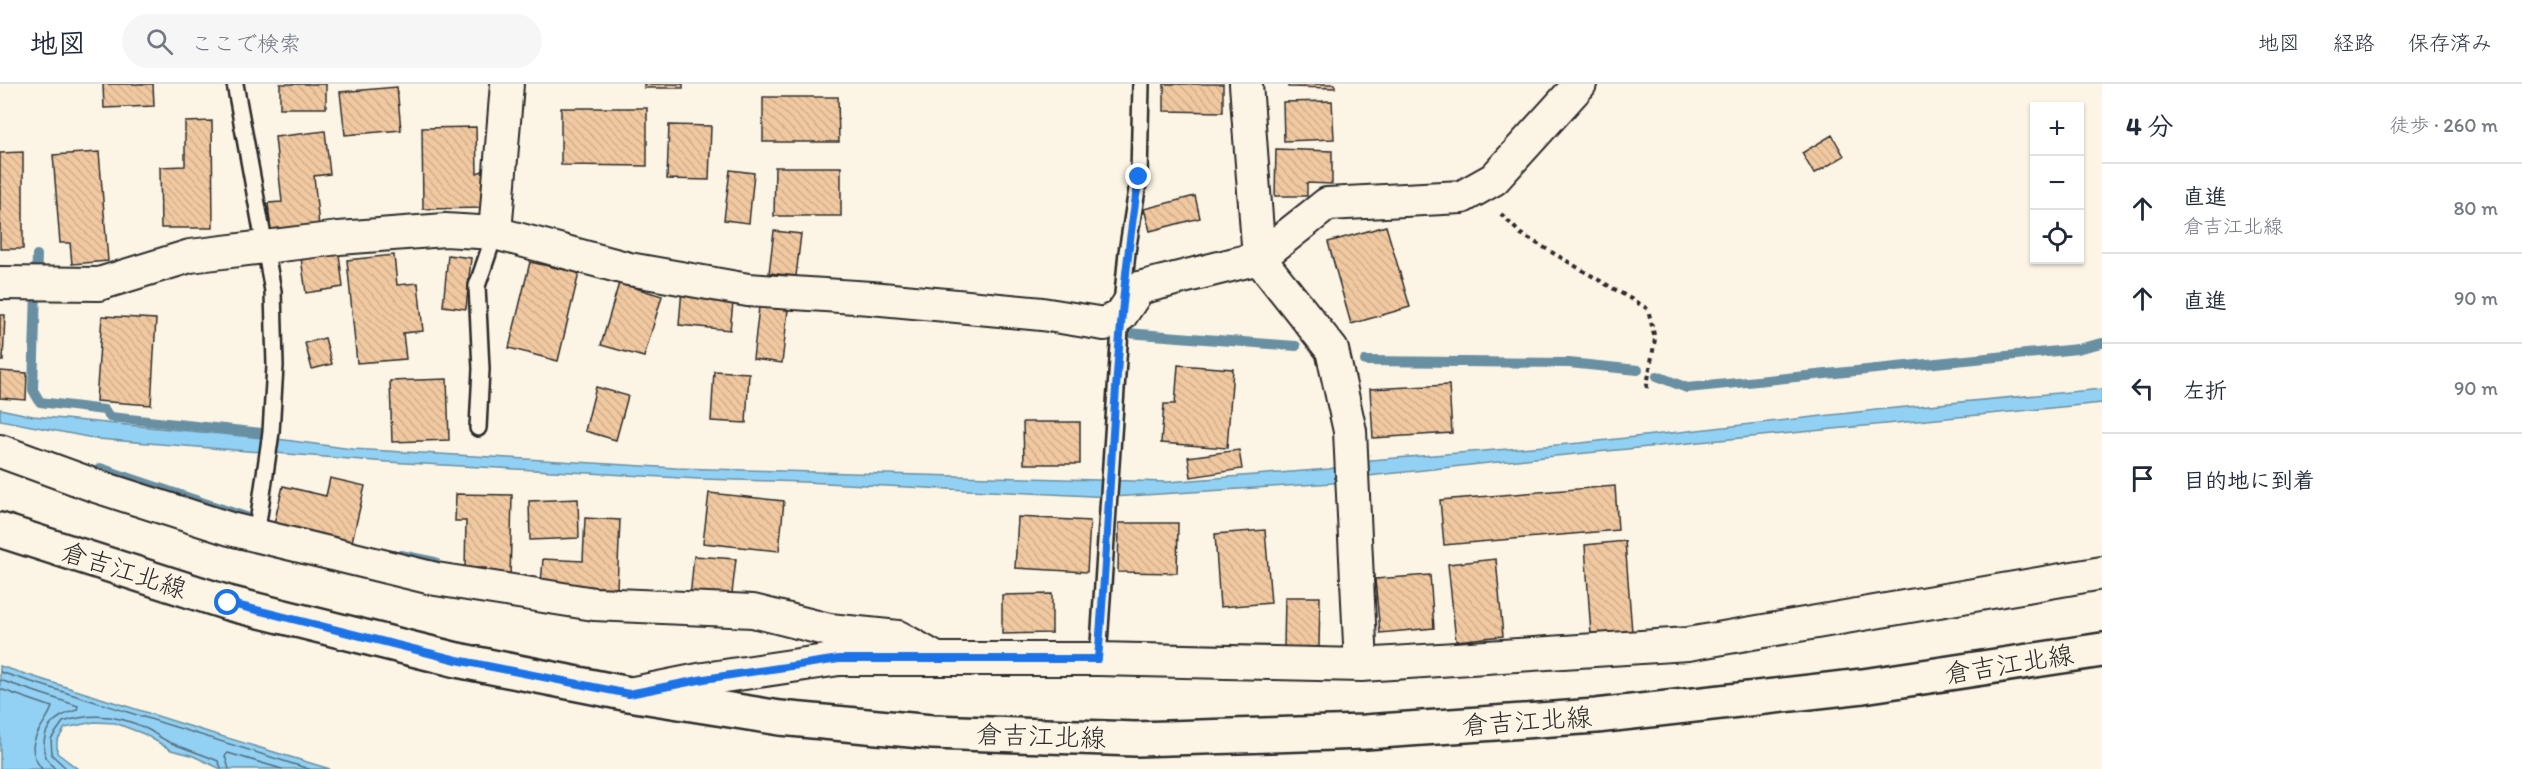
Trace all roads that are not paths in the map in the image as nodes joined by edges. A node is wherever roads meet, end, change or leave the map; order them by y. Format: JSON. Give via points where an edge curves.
{"nodes":[{"id":1,"x":235,"y":84,"type":"edge"},
{"id":2,"x":507,"y":84,"type":"edge"},
{"id":3,"x":1141,"y":84,"type":"edge"},
{"id":4,"x":1246,"y":84,"type":"edge"},
{"id":5,"x":1580,"y":84,"type":"edge"},
{"id":6,"x":495,"y":233,"type":"junction"},
{"id":7,"x":265,"y":245,"type":"junction"},
{"id":8,"x":1259,"y":258,"type":"junction"},
{"id":9,"x":0,"y":283,"type":"edge"},
{"id":10,"x":1121,"y":315,"type":"junction"},
{"id":11,"x":478,"y":428,"type":"dead end"},
{"id":12,"x":0,"y":451,"type":"edge"},
{"id":13,"x":258,"y":523,"type":"dead end"},
{"id":14,"x":0,"y":530,"type":"edge"},
{"id":15,"x":2102,"y":573,"type":"edge"},
{"id":16,"x":2102,"y":650,"type":"edge"},
{"id":17,"x":1098,"y":659,"type":"junction"},
{"id":18,"x":938,"y":660,"type":"junction"},
{"id":19,"x":1361,"y":665,"type":"junction"},
{"id":20,"x":629,"y":694,"type":"junction"}],
"edges":[{"from":1,"to":7,"type":"lane"},
{"from":2,"to":6,"type":"street"},
{"from":3,"to":10,"type":"lane","via":[[1139,177]]},
{"from":4,"to":8,"type":"street"},
{"from":5,"to":8,"type":"street","via":[[1494,179],[1462,197],[1326,204]]},
{"from":6,"to":7,"type":"street","via":[[445,230]]},
{"from":6,"to":10,"type":"street","via":[[629,269],[748,290],[1042,314],[1104,324]]},
{"from":6,"to":11,"type":"lane","via":[[477,286],[481,369]]},
{"from":7,"to":9,"type":"street","via":[[190,256],[99,284]]},
{"from":7,"to":13,"type":"lane","via":[[273,291],[275,366],[271,432]]},
{"from":8,"to":10,"type":"street","via":[[1139,288]]},
{"from":8,"to":19,"type":"street","via":[[1332,350],[1350,431]]},
{"from":10,"to":17,"type":"lane"},
{"from":12,"to":18,"type":"street","via":[[230,529],[436,579],[594,604],[753,611],[829,630],[898,638]]},
{"from":14,"to":20,"type":"main road","name":"倉吉江北線","via":[[228,603],[457,660]]},
{"from":15,"to":19,"type":"street","via":[[1688,644]]},
{"from":16,"to":20,"type":"main road","name":"倉吉江北線","via":[[1863,686],[1596,716],[1365,732],[1136,739],[932,732],[780,718]]},
{"from":17,"to":18,"type":"street"},
{"from":17,"to":19,"type":"street"},
{"from":18,"to":20,"type":"street","via":[[839,659]]}]}
